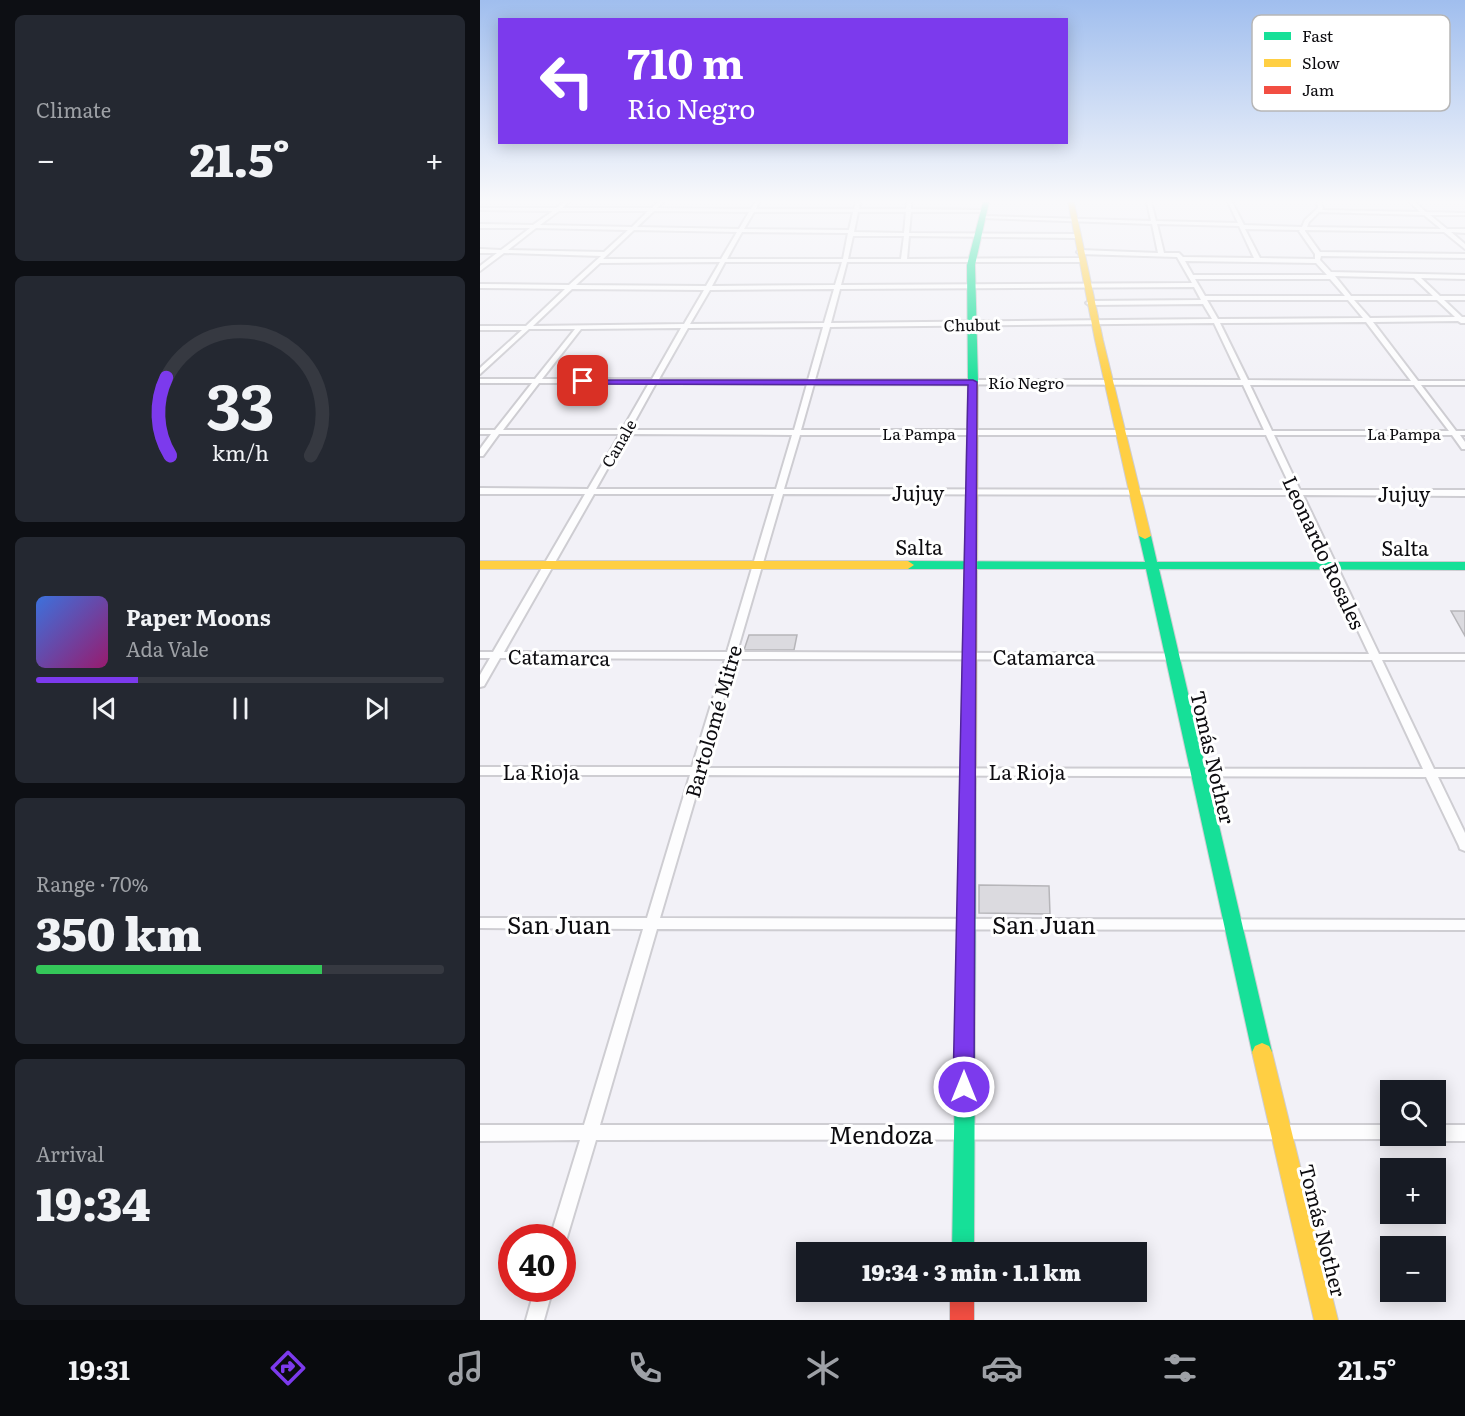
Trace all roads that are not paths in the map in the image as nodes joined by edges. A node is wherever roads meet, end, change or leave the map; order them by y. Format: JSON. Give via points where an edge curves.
{"nodes":[{"id":1,"x":595,"y":264,"type":"edge"},
{"id":2,"x":720,"y":264,"type":"edge"},
{"id":3,"x":844,"y":264,"type":"edge"},
{"id":4,"x":972,"y":264,"type":"edge"},
{"id":5,"x":1082,"y":264,"type":"edge"},
{"id":6,"x":1185,"y":264,"type":"edge"},
{"id":7,"x":1323,"y":264,"type":"edge"},
{"id":8,"x":1332,"y":276,"type":"junction"},
{"id":9,"x":1416,"y":276,"type":"junction"},
{"id":10,"x":1465,"y":277,"type":"edge"},
{"id":11,"x":1195,"y":281,"type":"junction"},
{"id":12,"x":480,"y":286,"type":"edge"},
{"id":13,"x":1086,"y":286,"type":"junction"},
{"id":14,"x":838,"y":287,"type":"junction"},
{"id":15,"x":971,"y":287,"type":"junction"},
{"id":16,"x":570,"y":288,"type":"junction"},
{"id":17,"x":705,"y":288,"type":"junction"},
{"id":18,"x":1349,"y":297,"type":"junction"},
{"id":19,"x":1438,"y":298,"type":"junction"},
{"id":20,"x":1465,"y":298,"type":"edge"},
{"id":21,"x":1205,"y":300,"type":"junction"},
{"id":22,"x":1089,"y":303,"type":"junction"},
{"id":23,"x":1368,"y":320,"type":"junction"},
{"id":24,"x":1216,"y":321,"type":"junction"},
{"id":25,"x":1463,"y":321,"type":"edge"},
{"id":26,"x":1093,"y":323,"type":"junction"},
{"id":27,"x":972,"y":324,"type":"junction"},
{"id":28,"x":827,"y":326,"type":"junction"},
{"id":29,"x":685,"y":327,"type":"junction"},
{"id":30,"x":480,"y":328,"type":"edge"},
{"id":31,"x":578,"y":328,"type":"junction"},
{"id":32,"x":527,"y":329,"type":"junction"},
{"id":33,"x":480,"y":372,"type":"edge"},
{"id":34,"x":480,"y":381,"type":"edge"},
{"id":35,"x":536,"y":381,"type":"junction"},
{"id":36,"x":653,"y":382,"type":"junction"},
{"id":37,"x":811,"y":382,"type":"junction"},
{"id":38,"x":973,"y":382,"type":"junction"},
{"id":39,"x":1108,"y":382,"type":"junction"},
{"id":40,"x":1415,"y":382,"type":"junction"},
{"id":41,"x":1465,"y":382,"type":"edge"},
{"id":42,"x":1245,"y":383,"type":"junction"},
{"id":43,"x":480,"y":432,"type":"edge"},
{"id":44,"x":498,"y":432,"type":"junction"},
{"id":45,"x":625,"y":432,"type":"junction"},
{"id":46,"x":797,"y":432,"type":"junction"},
{"id":47,"x":971,"y":433,"type":"junction"},
{"id":48,"x":1119,"y":433,"type":"junction"},
{"id":49,"x":1268,"y":433,"type":"junction"},
{"id":50,"x":1455,"y":433,"type":"junction"},
{"id":51,"x":1465,"y":433,"type":"edge"},
{"id":52,"x":1465,"y":447,"type":"edge"},
{"id":53,"x":480,"y":454,"type":"edge"},
{"id":54,"x":480,"y":491,"type":"edge"},
{"id":55,"x":590,"y":492,"type":"junction"},
{"id":56,"x":779,"y":492,"type":"junction"},
{"id":57,"x":970,"y":493,"type":"junction"},
{"id":58,"x":1134,"y":493,"type":"junction"},
{"id":59,"x":1298,"y":493,"type":"junction"},
{"id":60,"x":1465,"y":493,"type":"edge"},
{"id":61,"x":480,"y":565,"type":"edge"},
{"id":62,"x":548,"y":565,"type":"junction"},
{"id":63,"x":756,"y":565,"type":"junction"},
{"id":64,"x":971,"y":565,"type":"junction"},
{"id":65,"x":1152,"y":565,"type":"junction"},
{"id":66,"x":1333,"y":566,"type":"junction"},
{"id":67,"x":1465,"y":566,"type":"edge"},
{"id":68,"x":480,"y":655,"type":"edge"},
{"id":69,"x":496,"y":655,"type":"junction"},
{"id":70,"x":969,"y":656,"type":"junction"},
{"id":71,"x":1171,"y":656,"type":"junction"},
{"id":72,"x":730,"y":657,"type":"junction"},
{"id":73,"x":1374,"y":657,"type":"junction"},
{"id":74,"x":1465,"y":657,"type":"edge"},
{"id":75,"x":480,"y":684,"type":"edge"},
{"id":76,"x":480,"y":771,"type":"edge"},
{"id":77,"x":699,"y":771,"type":"junction"},
{"id":78,"x":966,"y":771,"type":"junction"},
{"id":79,"x":1198,"y":771,"type":"junction"},
{"id":80,"x":1430,"y":772,"type":"junction"},
{"id":81,"x":1465,"y":773,"type":"edge"},
{"id":82,"x":1465,"y":846,"type":"edge"},
{"id":83,"x":654,"y":922,"type":"junction"},
{"id":84,"x":480,"y":923,"type":"edge"},
{"id":85,"x":965,"y":923,"type":"junction"},
{"id":86,"x":1231,"y":924,"type":"junction"},
{"id":87,"x":1465,"y":925,"type":"edge"},
{"id":88,"x":1280,"y":1131,"type":"junction"},
{"id":89,"x":590,"y":1132,"type":"junction"},
{"id":90,"x":1380,"y":1132,"type":"edge"},
{"id":91,"x":480,"y":1133,"type":"edge"},
{"id":92,"x":963,"y":1133,"type":"junction"},
{"id":93,"x":1446,"y":1133,"type":"edge"},
{"id":94,"x":1465,"y":1133,"type":"edge"},
{"id":95,"x":563,"y":1224,"type":"edge"},
{"id":96,"x":963,"y":1242,"type":"edge"},
{"id":97,"x":540,"y":1302,"type":"edge"},
{"id":98,"x":962,"y":1302,"type":"edge"},
{"id":99,"x":535,"y":1320,"type":"edge"},
{"id":100,"x":962,"y":1320,"type":"edge"},
{"id":101,"x":1326,"y":1320,"type":"edge"}],
"edges":[{"from":1,"to":16,"type":"street"},
{"from":2,"to":17,"type":"street","name":"Canale"},
{"from":3,"to":14,"type":"street","name":"Bartolomé Mitre"},
{"from":4,"to":15,"type":"street"},
{"from":5,"to":13,"type":"street","name":"Tomás Nother"},
{"from":6,"to":11,"type":"street","name":"Leonardo Rosales"},
{"from":7,"to":8,"type":"street"},
{"from":8,"to":9,"type":"street"},
{"from":8,"to":11,"type":"street"},
{"from":8,"to":18,"type":"street"},
{"from":9,"to":10,"type":"street"},
{"from":9,"to":19,"type":"street"},
{"from":11,"to":13,"type":"street"},
{"from":11,"to":21,"type":"street","name":"Leonardo Rosales"},
{"from":12,"to":16,"type":"street"},
{"from":13,"to":15,"type":"street"},
{"from":13,"to":22,"type":"street","name":"Tomás Nother"},
{"from":14,"to":15,"type":"street"},
{"from":14,"to":17,"type":"street"},
{"from":14,"to":28,"type":"street","name":"Bartolomé Mitre"},
{"from":15,"to":27,"type":"street"},
{"from":16,"to":17,"type":"street"},
{"from":16,"to":32,"type":"street"},
{"from":17,"to":29,"type":"street","name":"Canale"},
{"from":18,"to":19,"type":"street"},
{"from":18,"to":21,"type":"street"},
{"from":18,"to":23,"type":"street"},
{"from":19,"to":20,"type":"street"},
{"from":19,"to":25,"type":"street"},
{"from":21,"to":22,"type":"street"},
{"from":21,"to":24,"type":"street","name":"Leonardo Rosales"},
{"from":22,"to":26,"type":"street","name":"Tomás Nother"},
{"from":23,"to":24,"type":"street","name":"Chubut"},
{"from":23,"to":25,"type":"street","name":"Chubut"},
{"from":23,"to":40,"type":"street"},
{"from":24,"to":26,"type":"street","name":"Chubut"},
{"from":24,"to":42,"type":"street","name":"Leonardo Rosales"},
{"from":26,"to":27,"type":"street","name":"Chubut"},
{"from":26,"to":39,"type":"street","name":"Tomás Nother"},
{"from":27,"to":28,"type":"street","name":"Chubut"},
{"from":27,"to":38,"type":"street"},
{"from":28,"to":29,"type":"street","name":"Chubut"},
{"from":28,"to":37,"type":"street","name":"Bartolomé Mitre"},
{"from":29,"to":31,"type":"street","name":"Chubut"},
{"from":29,"to":36,"type":"street","name":"Canale"},
{"from":30,"to":32,"type":"street","name":"Chubut"},
{"from":31,"to":32,"type":"street","name":"Chubut"},
{"from":31,"to":35,"type":"street"},
{"from":32,"to":33,"type":"street"},
{"from":34,"to":35,"type":"street","name":"Río Negro"},
{"from":35,"to":36,"type":"street","name":"Río Negro"},
{"from":35,"to":44,"type":"street"},
{"from":36,"to":37,"type":"street","name":"Río Negro"},
{"from":36,"to":45,"type":"street","name":"Canale"},
{"from":37,"to":38,"type":"street","name":"Río Negro"},
{"from":37,"to":46,"type":"street","name":"Bartolomé Mitre"},
{"from":38,"to":39,"type":"street","name":"Río Negro"},
{"from":38,"to":47,"type":"street"},
{"from":39,"to":42,"type":"street","name":"Río Negro"},
{"from":39,"to":48,"type":"street","name":"Tomás Nother"},
{"from":40,"to":41,"type":"street","name":"Río Negro"},
{"from":40,"to":42,"type":"street","name":"Río Negro"},
{"from":40,"to":50,"type":"street"},
{"from":42,"to":49,"type":"street","name":"Leonardo Rosales"},
{"from":43,"to":44,"type":"street","name":"La Pampa"},
{"from":44,"to":45,"type":"street","name":"La Pampa"},
{"from":44,"to":53,"type":"street"},
{"from":45,"to":46,"type":"street","name":"La Pampa"},
{"from":45,"to":55,"type":"street","name":"Canale"},
{"from":46,"to":47,"type":"street","name":"La Pampa"},
{"from":46,"to":56,"type":"street","name":"Bartolomé Mitre"},
{"from":47,"to":48,"type":"street","name":"La Pampa"},
{"from":47,"to":57,"type":"street"},
{"from":48,"to":49,"type":"street","name":"La Pampa"},
{"from":48,"to":58,"type":"street","name":"Tomás Nother"},
{"from":49,"to":50,"type":"street","name":"La Pampa"},
{"from":49,"to":59,"type":"street","name":"Leonardo Rosales"},
{"from":50,"to":51,"type":"street","name":"La Pampa"},
{"from":50,"to":52,"type":"street"},
{"from":54,"to":55,"type":"street","name":"Jujuy"},
{"from":55,"to":56,"type":"street","name":"Jujuy"},
{"from":55,"to":62,"type":"street","name":"Canale"},
{"from":56,"to":57,"type":"street","name":"Jujuy"},
{"from":56,"to":63,"type":"street","name":"Bartolomé Mitre"},
{"from":57,"to":58,"type":"street","name":"Jujuy"},
{"from":57,"to":64,"type":"street"},
{"from":58,"to":59,"type":"street","name":"Jujuy"},
{"from":58,"to":65,"type":"street","name":"Tomás Nother"},
{"from":59,"to":60,"type":"street","name":"Jujuy"},
{"from":59,"to":66,"type":"street","name":"Leonardo Rosales"},
{"from":61,"to":62,"type":"street","name":"Salta"},
{"from":62,"to":63,"type":"street","name":"Salta"},
{"from":62,"to":69,"type":"street","name":"Canale"},
{"from":63,"to":64,"type":"street","name":"Salta"},
{"from":63,"to":72,"type":"street","name":"Bartolomé Mitre"},
{"from":64,"to":65,"type":"street","name":"Salta"},
{"from":64,"to":70,"type":"street"},
{"from":65,"to":66,"type":"street","name":"Salta"},
{"from":65,"to":71,"type":"street","name":"Tomás Nother"},
{"from":66,"to":67,"type":"street","name":"Salta"},
{"from":66,"to":73,"type":"street","name":"Leonardo Rosales"},
{"from":68,"to":69,"type":"street","name":"Catamarca"},
{"from":69,"to":72,"type":"street","name":"Catamarca"},
{"from":69,"to":75,"type":"street","name":"Canale"},
{"from":70,"to":71,"type":"street","name":"Catamarca"},
{"from":70,"to":72,"type":"street","name":"Catamarca"},
{"from":70,"to":78,"type":"street"},
{"from":71,"to":73,"type":"street","name":"Catamarca"},
{"from":71,"to":79,"type":"street","name":"Tomás Nother"},
{"from":72,"to":77,"type":"street","name":"Bartolomé Mitre"},
{"from":73,"to":74,"type":"street","name":"Catamarca"},
{"from":73,"to":80,"type":"street","name":"Leonardo Rosales"},
{"from":76,"to":77,"type":"street","name":"La Rioja"},
{"from":77,"to":78,"type":"street","name":"La Rioja"},
{"from":77,"to":83,"type":"street","name":"Bartolomé Mitre"},
{"from":78,"to":79,"type":"street","name":"La Rioja"},
{"from":78,"to":85,"type":"street"},
{"from":79,"to":80,"type":"street","name":"La Rioja"},
{"from":79,"to":86,"type":"street","name":"Tomás Nother"},
{"from":80,"to":81,"type":"street","name":"La Rioja"},
{"from":80,"to":82,"type":"street","name":"Leonardo Rosales"},
{"from":83,"to":84,"type":"street","name":"San Juan"},
{"from":83,"to":85,"type":"street","name":"San Juan"},
{"from":83,"to":89,"type":"street","name":"Bartolomé Mitre"},
{"from":85,"to":86,"type":"street","name":"San Juan"},
{"from":85,"to":92,"type":"street"},
{"from":86,"to":87,"type":"street","name":"San Juan"},
{"from":86,"to":88,"type":"street","name":"Tomás Nother"},
{"from":88,"to":90,"type":"street","name":"Mendoza"},
{"from":88,"to":92,"type":"street","name":"Mendoza"},
{"from":88,"to":101,"type":"street","name":"Tomás Nother"},
{"from":89,"to":91,"type":"street","name":"Mendoza"},
{"from":89,"to":92,"type":"street","name":"Mendoza"},
{"from":89,"to":95,"type":"street","name":"Bartolomé Mitre"},
{"from":92,"to":96,"type":"street"},
{"from":93,"to":94,"type":"street"},
{"from":97,"to":99,"type":"street"},
{"from":98,"to":100,"type":"street"}]}
